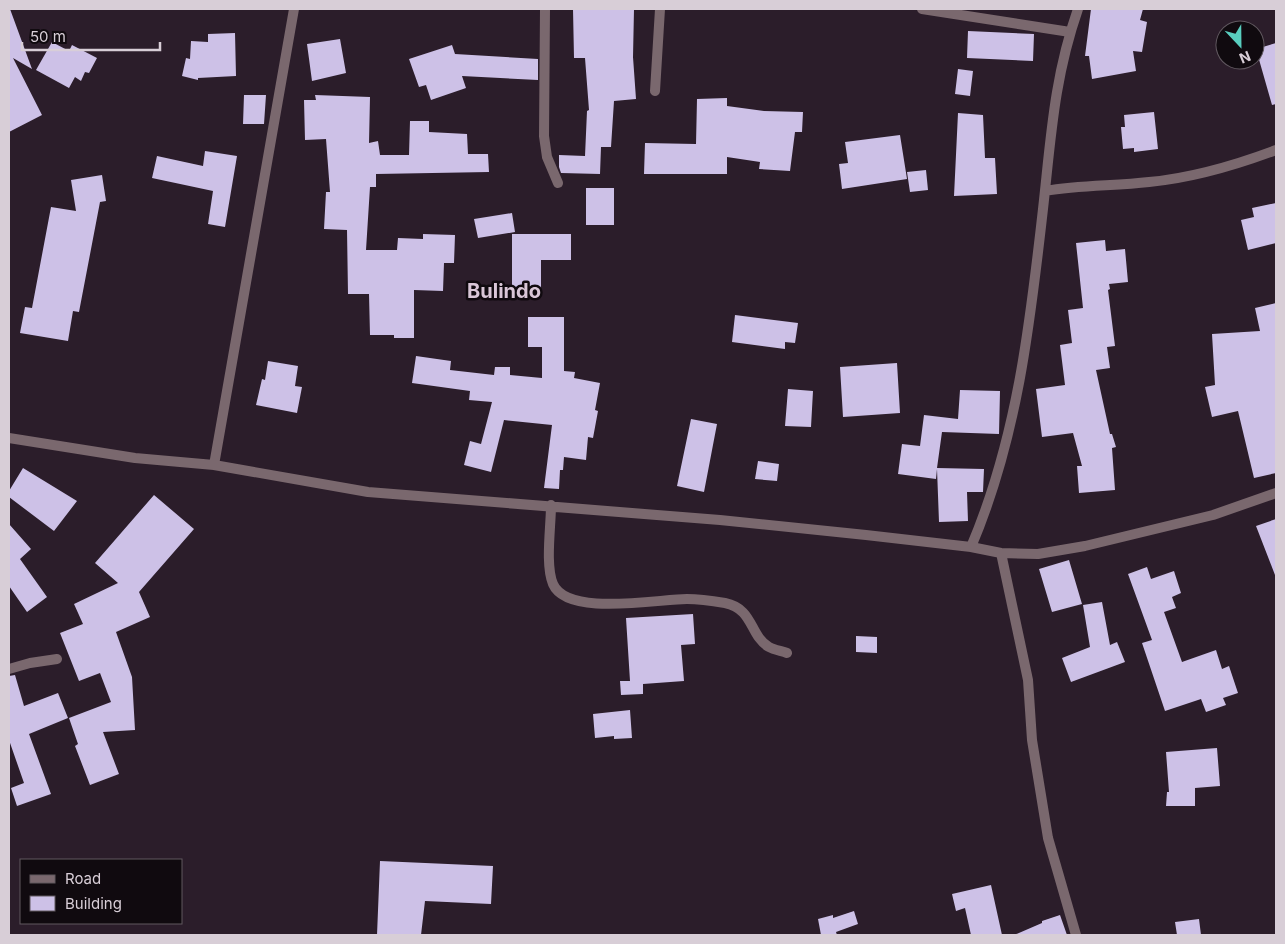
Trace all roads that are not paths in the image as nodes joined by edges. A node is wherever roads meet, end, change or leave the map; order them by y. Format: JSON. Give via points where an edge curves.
{"nodes":[{"id":1,"x":294,"y":9,"type":"edge"},
{"id":2,"x":545,"y":9,"type":"edge"},
{"id":3,"x":660,"y":9,"type":"edge"},
{"id":4,"x":922,"y":9,"type":"edge"},
{"id":5,"x":1078,"y":9,"type":"edge"},
{"id":6,"x":1070,"y":32,"type":"junction"},
{"id":7,"x":654,"y":91,"type":"dead end"},
{"id":8,"x":1276,"y":150,"type":"edge"},
{"id":9,"x":558,"y":183,"type":"dead end"},
{"id":10,"x":1045,"y":191,"type":"junction"},
{"id":11,"x":9,"y":438,"type":"edge"},
{"id":12,"x":214,"y":465,"type":"junction"},
{"id":13,"x":1276,"y":493,"type":"edge"},
{"id":14,"x":551,"y":505,"type":"junction"},
{"id":15,"x":970,"y":547,"type":"junction"},
{"id":16,"x":1001,"y":553,"type":"junction"},
{"id":17,"x":787,"y":653,"type":"dead end"},
{"id":18,"x":57,"y":659,"type":"dead end"},
{"id":19,"x":9,"y":669,"type":"edge"},
{"id":20,"x":1076,"y":935,"type":"edge"}],
"edges":[{"from":1,"to":12,"type":"street"},
{"from":2,"to":9,"type":"street","via":[[544,136],[547,158]]},
{"from":3,"to":7,"type":"street"},
{"from":4,"to":6,"type":"street"},
{"from":5,"to":6,"type":"street"},
{"from":6,"to":10,"type":"street","via":[[1058,78]]},
{"from":8,"to":10,"type":"street","via":[[1203,173],[1150,182]]},
{"from":10,"to":15,"type":"street","via":[[1018,396],[989,501]]},
{"from":11,"to":12,"type":"street","via":[[135,458]]},
{"from":12,"to":14,"type":"street","via":[[368,492]]},
{"from":13,"to":16,"type":"street","via":[[1212,515],[1085,546],[1038,554]]},
{"from":14,"to":15,"type":"street"},
{"from":14,"to":17,"type":"street","via":[[550,569],[554,586],[563,596],[597,604],[688,599],[726,604],[744,612],[769,647]]},
{"from":15,"to":16,"type":"street"},
{"from":16,"to":20,"type":"street","via":[[1025,663],[1032,740],[1048,838]]},
{"from":18,"to":19,"type":"street","via":[[30,662]]}]}
